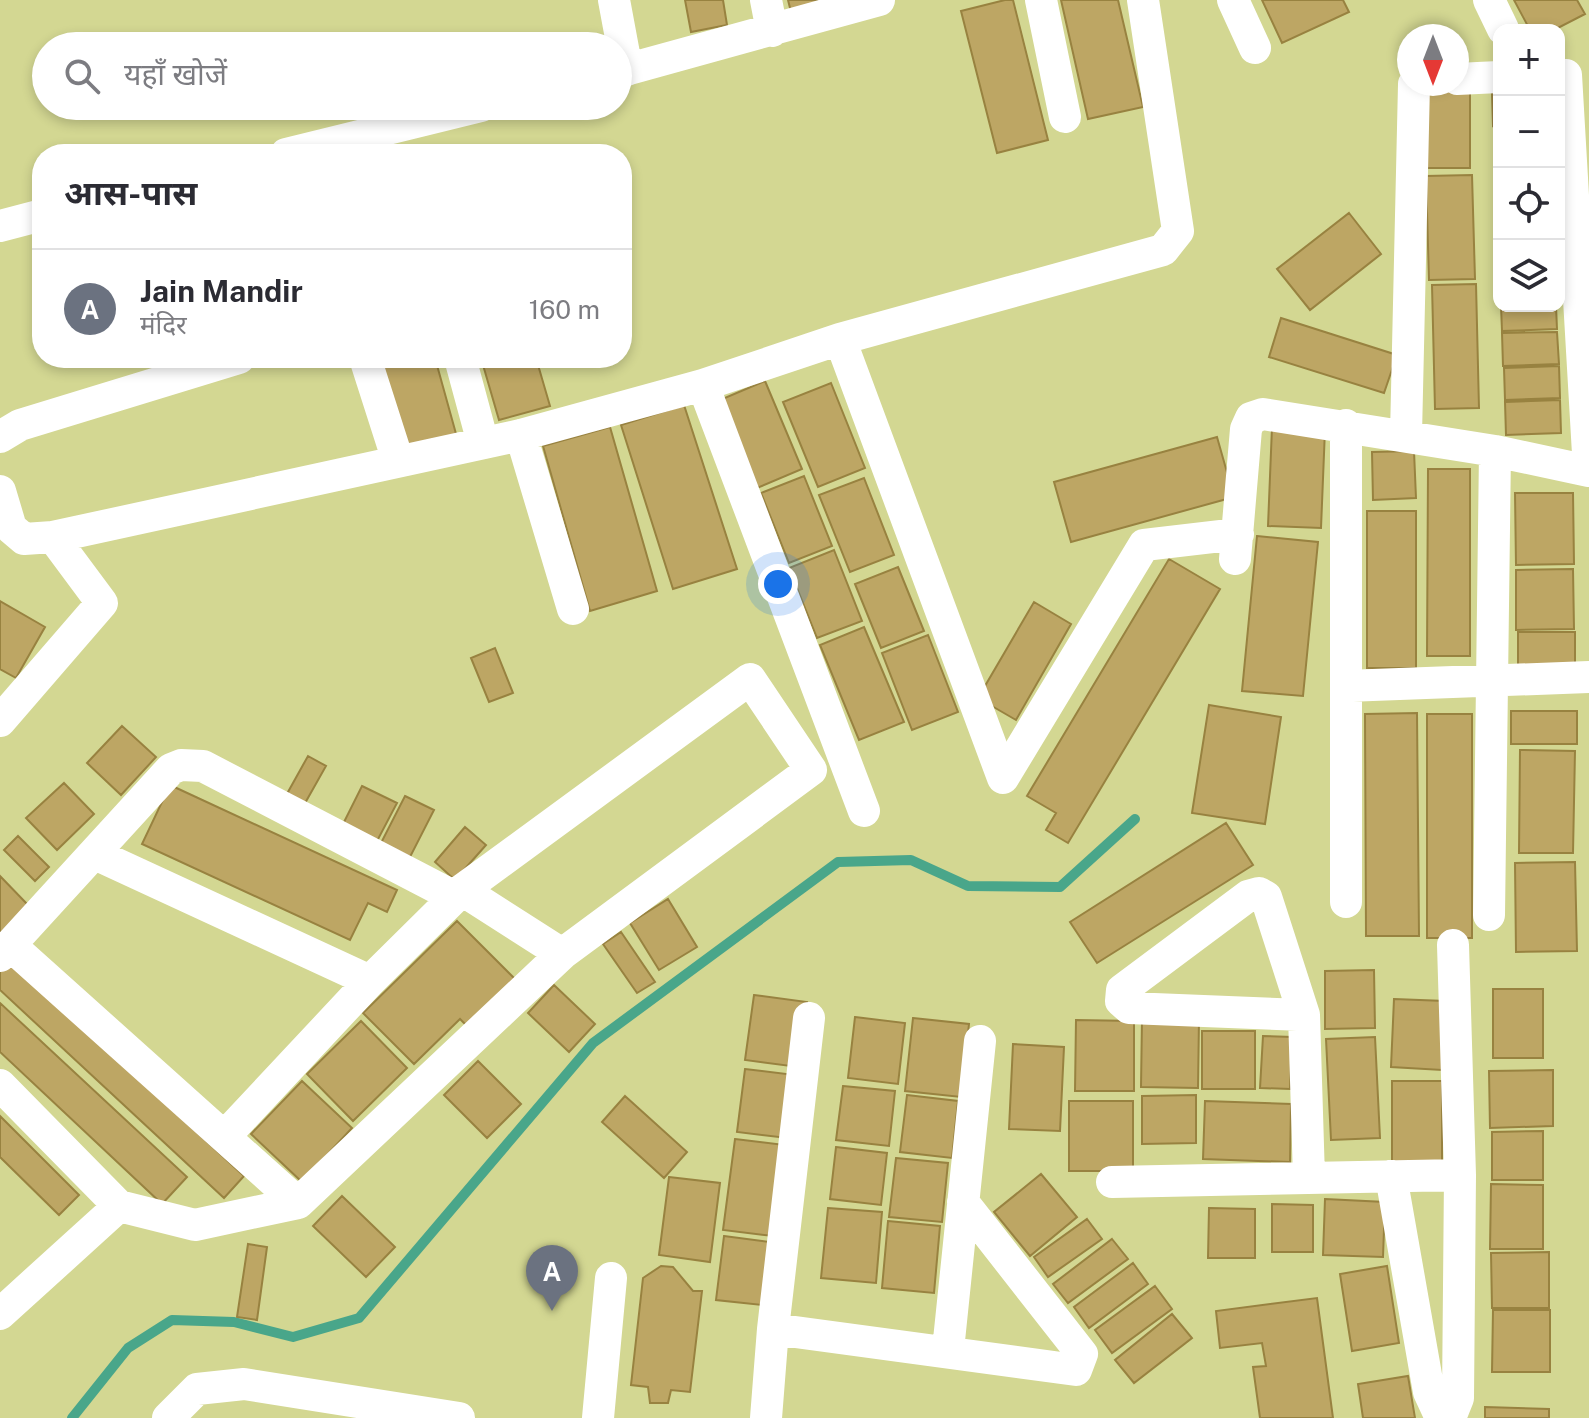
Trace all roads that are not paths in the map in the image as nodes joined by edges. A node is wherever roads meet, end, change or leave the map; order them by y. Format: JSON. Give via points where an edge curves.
{"nodes":[{"id":1,"x":614,"y":0,"type":"edge"},
{"id":2,"x":879,"y":0,"type":"edge"},
{"id":3,"x":1041,"y":0,"type":"edge"},
{"id":4,"x":1143,"y":0,"type":"edge"},
{"id":5,"x":1233,"y":0,"type":"edge"},
{"id":6,"x":1489,"y":0,"type":"edge"},
{"id":7,"x":769,"y":15,"type":"edge"},
{"id":8,"x":1501,"y":24,"type":"edge"},
{"id":9,"x":618,"y":32,"type":"edge"},
{"id":10,"x":1255,"y":48,"type":"dead end"},
{"id":11,"x":632,"y":68,"type":"edge"},
{"id":12,"x":1571,"y":75,"type":"edge"},
{"id":13,"x":1493,"y":77,"type":"edge"},
{"id":14,"x":1469,"y":78,"type":"edge"},
{"id":15,"x":1414,"y":96,"type":"edge"},
{"id":16,"x":1065,"y":117,"type":"dead end"},
{"id":17,"x":424,"y":120,"type":"edge"},
{"id":18,"x":327,"y":144,"type":"edge"},
{"id":19,"x":32,"y":218,"type":"edge"},
{"id":20,"x":0,"y":226,"type":"edge"},
{"id":21,"x":840,"y":339,"type":"junction"},
{"id":22,"x":206,"y":368,"type":"edge"},
{"id":23,"x":368,"y":368,"type":"edge"},
{"id":24,"x":463,"y":368,"type":"edge"},
{"id":25,"x":703,"y":385,"type":"junction"},
{"id":26,"x":1346,"y":425,"type":"junction"},
{"id":27,"x":521,"y":435,"type":"junction"},
{"id":28,"x":1406,"y":435,"type":"junction"},
{"id":29,"x":0,"y":437,"type":"edge"},
{"id":30,"x":483,"y":443,"type":"junction"},
{"id":31,"x":1495,"y":451,"type":"junction"},
{"id":32,"x":398,"y":461,"type":"junction"},
{"id":33,"x":1589,"y":471,"type":"edge"},
{"id":34,"x":0,"y":491,"type":"edge"},
{"id":35,"x":53,"y":537,"type":"junction"},
{"id":36,"x":573,"y":609,"type":"dead end"},
{"id":37,"x":1589,"y":677,"type":"edge"},
{"id":38,"x":1493,"y":680,"type":"junction"},
{"id":39,"x":1346,"y":686,"type":"junction"},
{"id":40,"x":7,"y":702,"type":"edge"},
{"id":41,"x":864,"y":811,"type":"dead end"},
{"id":42,"x":95,"y":854,"type":"junction"},
{"id":43,"x":459,"y":894,"type":"junction"},
{"id":44,"x":1346,"y":902,"type":"dead end"},
{"id":45,"x":1489,"y":915,"type":"dead end"},
{"id":46,"x":1453,"y":945,"type":"dead end"},
{"id":47,"x":5,"y":950,"type":"edge"},
{"id":48,"x":562,"y":954,"type":"junction"},
{"id":49,"x":370,"y":981,"type":"junction"},
{"id":50,"x":1304,"y":1015,"type":"junction"},
{"id":51,"x":809,"y":1018,"type":"dead end"},
{"id":52,"x":980,"y":1041,"type":"dead end"},
{"id":53,"x":0,"y":1085,"type":"edge"},
{"id":54,"x":225,"y":1136,"type":"junction"},
{"id":55,"x":1460,"y":1175,"type":"junction"},
{"id":56,"x":1391,"y":1176,"type":"junction"},
{"id":57,"x":1309,"y":1178,"type":"junction"},
{"id":58,"x":1112,"y":1182,"type":"dead end"},
{"id":59,"x":963,"y":1202,"type":"junction"},
{"id":60,"x":298,"y":1203,"type":"junction"},
{"id":61,"x":119,"y":1206,"type":"junction"},
{"id":62,"x":611,"y":1278,"type":"dead end"},
{"id":63,"x":0,"y":1313,"type":"edge"},
{"id":64,"x":773,"y":1329,"type":"junction"},
{"id":65,"x":948,"y":1350,"type":"junction"},
{"id":66,"x":356,"y":1410,"type":"edge"},
{"id":67,"x":168,"y":1418,"type":"edge"},
{"id":68,"x":459,"y":1418,"type":"edge"},
{"id":69,"x":598,"y":1418,"type":"edge"},
{"id":70,"x":766,"y":1418,"type":"edge"},
{"id":71,"x":1441,"y":1418,"type":"edge"},
{"id":72,"x":1450,"y":1418,"type":"edge"}],
"edges":[{"from":1,"to":9,"type":"street"},
{"from":2,"to":7,"type":"street"},
{"from":3,"to":16,"type":"street"},
{"from":4,"to":21,"type":"street","via":[[1178,231],[1163,250]]},
{"from":5,"to":10,"type":"street"},
{"from":6,"to":8,"type":"street"},
{"from":7,"to":11,"type":"street"},
{"from":12,"to":33,"type":"street"},
{"from":13,"to":14,"type":"street"},
{"from":15,"to":28,"type":"street"},
{"from":17,"to":18,"type":"street"},
{"from":19,"to":20,"type":"street"},
{"from":21,"to":25,"type":"street"},
{"from":21,"to":26,"type":"street","via":[[1003,778],[1144,545],[1236,547],[1251,418],[1263,414]]},
{"from":22,"to":29,"type":"street","via":[[20,425]]},
{"from":23,"to":32,"type":"street"},
{"from":24,"to":30,"type":"street"},
{"from":25,"to":27,"type":"street"},
{"from":25,"to":41,"type":"street"},
{"from":26,"to":28,"type":"street"},
{"from":26,"to":39,"type":"street"},
{"from":27,"to":30,"type":"street"},
{"from":27,"to":36,"type":"street"},
{"from":28,"to":31,"type":"street"},
{"from":30,"to":32,"type":"street"},
{"from":31,"to":33,"type":"street"},
{"from":31,"to":38,"type":"street"},
{"from":32,"to":35,"type":"street"},
{"from":34,"to":35,"type":"street","via":[[11,528],[24,539]]},
{"from":35,"to":40,"type":"street","via":[[102,603]]},
{"from":37,"to":38,"type":"street"},
{"from":38,"to":39,"type":"street"},
{"from":38,"to":45,"type":"street"},
{"from":39,"to":44,"type":"street"},
{"from":42,"to":43,"type":"street","via":[[171,769],[193,764]]},
{"from":42,"to":47,"type":"street"},
{"from":42,"to":49,"type":"street"},
{"from":43,"to":48,"type":"street"},
{"from":43,"to":48,"type":"street","via":[[750,679],[811,770]]},
{"from":43,"to":49,"type":"street"},
{"from":46,"to":55,"type":"street"},
{"from":47,"to":54,"type":"street"},
{"from":48,"to":60,"type":"street"},
{"from":49,"to":54,"type":"street"},
{"from":50,"to":50,"type":"street","via":[[1266,897],[1259,893],[1122,990],[1121,1001],[1129,1008]]},
{"from":50,"to":57,"type":"street"},
{"from":51,"to":64,"type":"street"},
{"from":52,"to":59,"type":"street"},
{"from":53,"to":61,"type":"street"},
{"from":54,"to":60,"type":"street"},
{"from":55,"to":56,"type":"street"},
{"from":55,"to":72,"type":"street","via":[[1458,1398]]},
{"from":56,"to":57,"type":"street"},
{"from":56,"to":71,"type":"street","via":[[1429,1392]]},
{"from":57,"to":58,"type":"street"},
{"from":59,"to":65,"type":"street"},
{"from":59,"to":65,"type":"street","via":[[1082,1354],[1076,1370],[1067,1370]]},
{"from":60,"to":61,"type":"street","via":[[195,1225]]},
{"from":61,"to":63,"type":"street"},
{"from":62,"to":69,"type":"street"},
{"from":64,"to":65,"type":"street"},
{"from":64,"to":70,"type":"street"},
{"from":66,"to":67,"type":"street","via":[[244,1384],[197,1389]]},
{"from":66,"to":68,"type":"street"}]}
